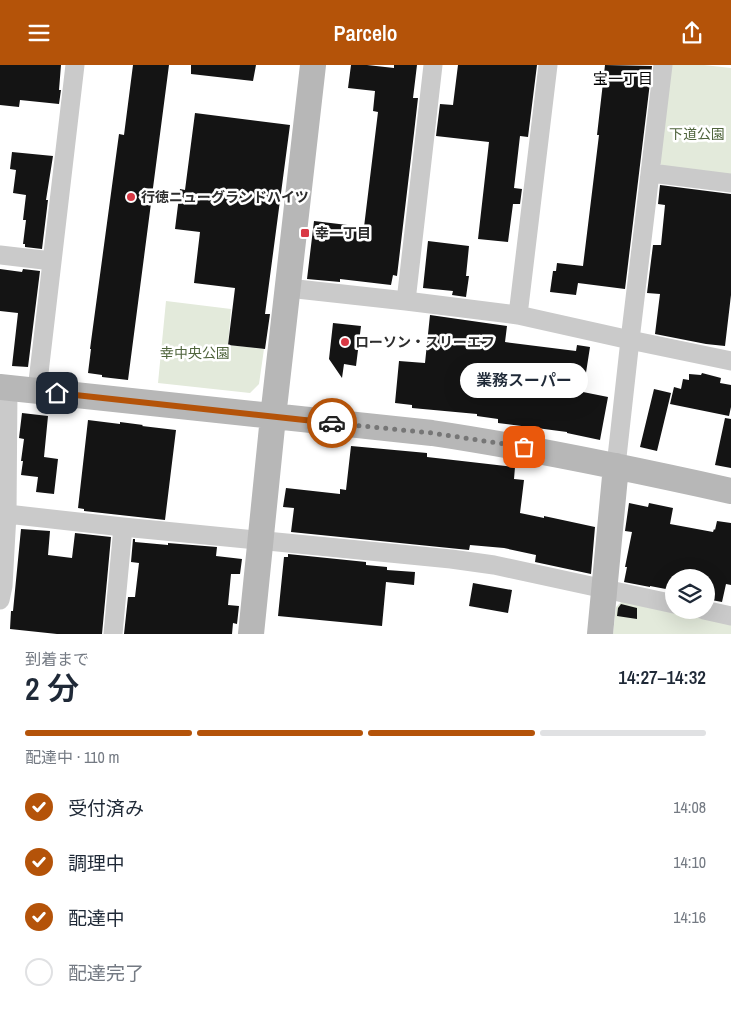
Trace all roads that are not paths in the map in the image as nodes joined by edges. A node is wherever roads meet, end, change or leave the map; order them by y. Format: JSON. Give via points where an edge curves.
{"nodes":[{"id":1,"x":75,"y":65,"type":"edge"},
{"id":2,"x":313,"y":65,"type":"edge"},
{"id":3,"x":433,"y":65,"type":"edge"},
{"id":4,"x":548,"y":65,"type":"edge"},
{"id":5,"x":663,"y":65,"type":"edge"},
{"id":6,"x":650,"y":173,"type":"junction"},
{"id":7,"x":731,"y":183,"type":"edge"},
{"id":8,"x":0,"y":255,"type":"edge"},
{"id":9,"x":52,"y":261,"type":"junction"},
{"id":10,"x":288,"y":288,"type":"junction"},
{"id":11,"x":406,"y":301,"type":"junction"},
{"id":12,"x":518,"y":315,"type":"junction"},
{"id":13,"x":630,"y":340,"type":"junction"},
{"id":14,"x":731,"y":361,"type":"edge"},
{"id":15,"x":4,"y":388,"type":"edge"},
{"id":16,"x":37,"y":390,"type":"junction"},
{"id":17,"x":273,"y":417,"type":"junction"},
{"id":18,"x":616,"y":466,"type":"junction"},
{"id":19,"x":731,"y":491,"type":"edge"},
{"id":20,"x":7,"y":514,"type":"junction"},
{"id":21,"x":123,"y":527,"type":"junction"},
{"id":22,"x":260,"y":540,"type":"junction"},
{"id":23,"x":605,"y":589,"type":"junction"},
{"id":24,"x":0,"y":599,"type":"edge"},
{"id":25,"x":665,"y":602,"type":"edge"},
{"id":26,"x":715,"y":612,"type":"edge"},
{"id":27,"x":731,"y":616,"type":"edge"},
{"id":28,"x":113,"y":634,"type":"edge"},
{"id":29,"x":251,"y":634,"type":"edge"},
{"id":30,"x":600,"y":634,"type":"edge"}],
"edges":[{"from":1,"to":9,"type":"street"},
{"from":2,"to":10,"type":"street"},
{"from":3,"to":11,"type":"street"},
{"from":4,"to":12,"type":"street"},
{"from":5,"to":6,"type":"street"},
{"from":6,"to":7,"type":"street"},
{"from":6,"to":13,"type":"street"},
{"from":8,"to":9,"type":"street"},
{"from":9,"to":16,"type":"street"},
{"from":10,"to":11,"type":"street"},
{"from":10,"to":17,"type":"street"},
{"from":11,"to":12,"type":"street"},
{"from":12,"to":13,"type":"street"},
{"from":13,"to":14,"type":"street"},
{"from":13,"to":18,"type":"street"},
{"from":15,"to":16,"type":"street"},
{"from":15,"to":20,"type":"street"},
{"from":16,"to":17,"type":"street"},
{"from":17,"to":18,"type":"street","via":[[432,433]]},
{"from":17,"to":22,"type":"street"},
{"from":18,"to":19,"type":"street"},
{"from":18,"to":23,"type":"street"},
{"from":20,"to":21,"type":"street"},
{"from":20,"to":24,"type":"street"},
{"from":21,"to":22,"type":"street"},
{"from":21,"to":28,"type":"street"},
{"from":22,"to":23,"type":"street","via":[[451,559]]},
{"from":22,"to":29,"type":"street"},
{"from":23,"to":25,"type":"street"},
{"from":23,"to":30,"type":"street"},
{"from":26,"to":27,"type":"street"}]}
